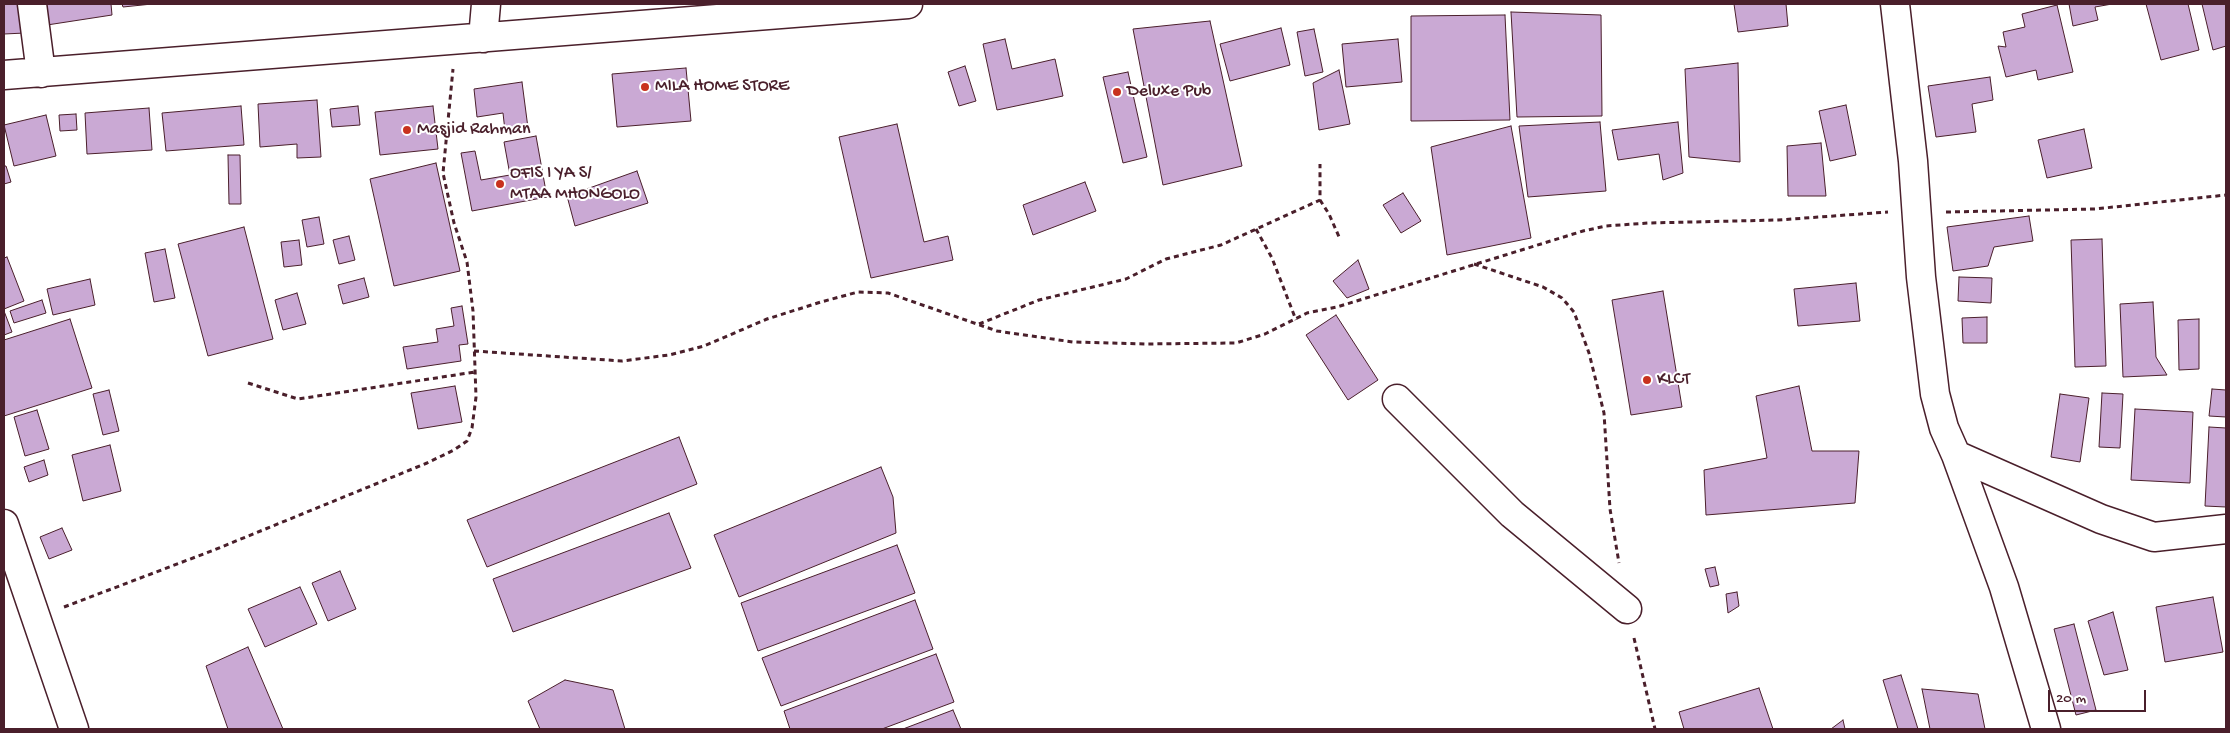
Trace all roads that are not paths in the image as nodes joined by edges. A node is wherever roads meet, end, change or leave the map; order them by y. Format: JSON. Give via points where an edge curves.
{"nodes":[{"id":1,"x":32,"y":4,"type":"edge"},
{"id":2,"x":486,"y":4,"type":"edge"},
{"id":3,"x":908,"y":4,"type":"edge"},
{"id":4,"x":1895,"y":4,"type":"edge"},
{"id":5,"x":472,"y":39,"type":"junction"},
{"id":6,"x":41,"y":73,"type":"junction"},
{"id":7,"x":4,"y":75,"type":"edge"},
{"id":8,"x":1397,"y":399,"type":"dead end"},
{"id":9,"x":1956,"y":455,"type":"junction"},
{"id":10,"x":4,"y":524,"type":"edge"},
{"id":11,"x":2226,"y":529,"type":"edge"},
{"id":12,"x":1627,"y":609,"type":"road end"},
{"id":13,"x":74,"y":729,"type":"edge"},
{"id":14,"x":2046,"y":729,"type":"edge"}],
"edges":[{"from":1,"to":6,"type":"street"},
{"from":2,"to":5,"type":"street"},
{"from":3,"to":5,"type":"street"},
{"from":4,"to":9,"type":"street","via":[[1934,394]]},
{"from":5,"to":6,"type":"street"},
{"from":6,"to":7,"type":"street"},
{"from":8,"to":12,"type":"street","via":[[1512,514]]},
{"from":9,"to":11,"type":"street","via":[[2101,519],[2154,537]]},
{"from":9,"to":14,"type":"street","via":[[2004,587]]},
{"from":10,"to":13,"type":"street"}]}
